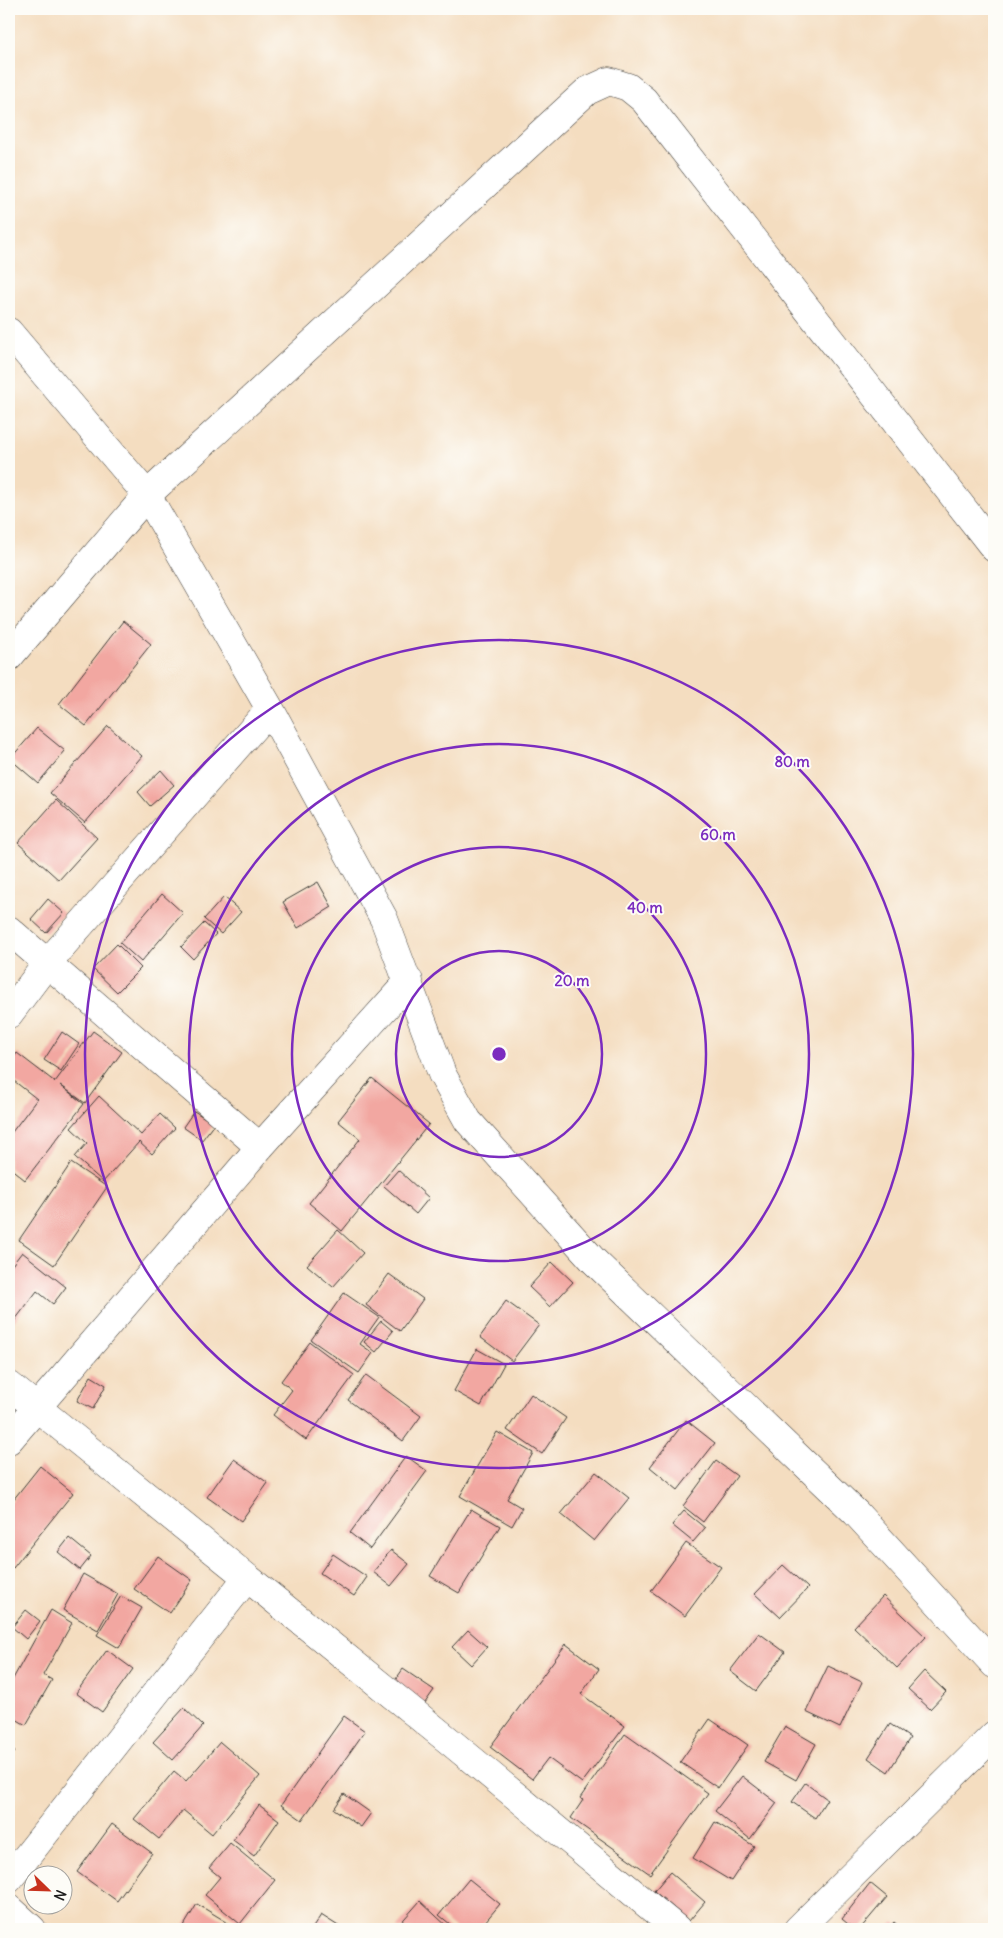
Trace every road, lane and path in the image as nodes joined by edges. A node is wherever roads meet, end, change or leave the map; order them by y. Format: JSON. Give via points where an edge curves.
{"nodes":[{"id":1,"x":9,"y":332,"type":"edge"},
{"id":2,"x":147,"y":495,"type":"junction"},
{"id":3,"x":994,"y":548,"type":"edge"},
{"id":4,"x":9,"y":657,"type":"edge"},
{"id":5,"x":270,"y":709,"type":"junction"},
{"id":6,"x":9,"y":930,"type":"edge"},
{"id":7,"x":48,"y":962,"type":"junction"},
{"id":8,"x":409,"y":981,"type":"junction"},
{"id":9,"x":9,"y":1014,"type":"edge"},
{"id":10,"x":260,"y":1147,"type":"junction"},
{"id":11,"x":9,"y":1385,"type":"edge"},
{"id":12,"x":36,"y":1407,"type":"junction"},
{"id":13,"x":9,"y":1440,"type":"edge"},
{"id":14,"x":246,"y":1579,"type":"junction"},
{"id":15,"x":994,"y":1664,"type":"edge"},
{"id":16,"x":994,"y":1736,"type":"edge"},
{"id":17,"x":9,"y":1879,"type":"edge"},
{"id":18,"x":9,"y":1908,"type":"edge"},
{"id":19,"x":32,"y":1929,"type":"edge"},
{"id":20,"x":677,"y":1929,"type":"edge"},
{"id":21,"x":798,"y":1929,"type":"edge"}],
"edges":[{"from":1,"to":2,"type":"street"},
{"from":2,"to":3,"type":"street","via":[[587,91],[609,81],[628,87],[644,100]]},
{"from":2,"to":4,"type":"street"},
{"from":2,"to":5,"type":"street"},
{"from":5,"to":7,"type":"street"},
{"from":5,"to":8,"type":"street","via":[[384,919]]},
{"from":6,"to":7,"type":"street"},
{"from":7,"to":9,"type":"street"},
{"from":7,"to":10,"type":"street"},
{"from":8,"to":10,"type":"street"},
{"from":8,"to":15,"type":"street","via":[[442,1074],[468,1122],[594,1261],[856,1513]]},
{"from":10,"to":12,"type":"street"},
{"from":11,"to":12,"type":"street"},
{"from":12,"to":13,"type":"street"},
{"from":12,"to":14,"type":"street"},
{"from":14,"to":17,"type":"street"},
{"from":14,"to":20,"type":"street"},
{"from":16,"to":21,"type":"street"},
{"from":18,"to":19,"type":"street"}]}
